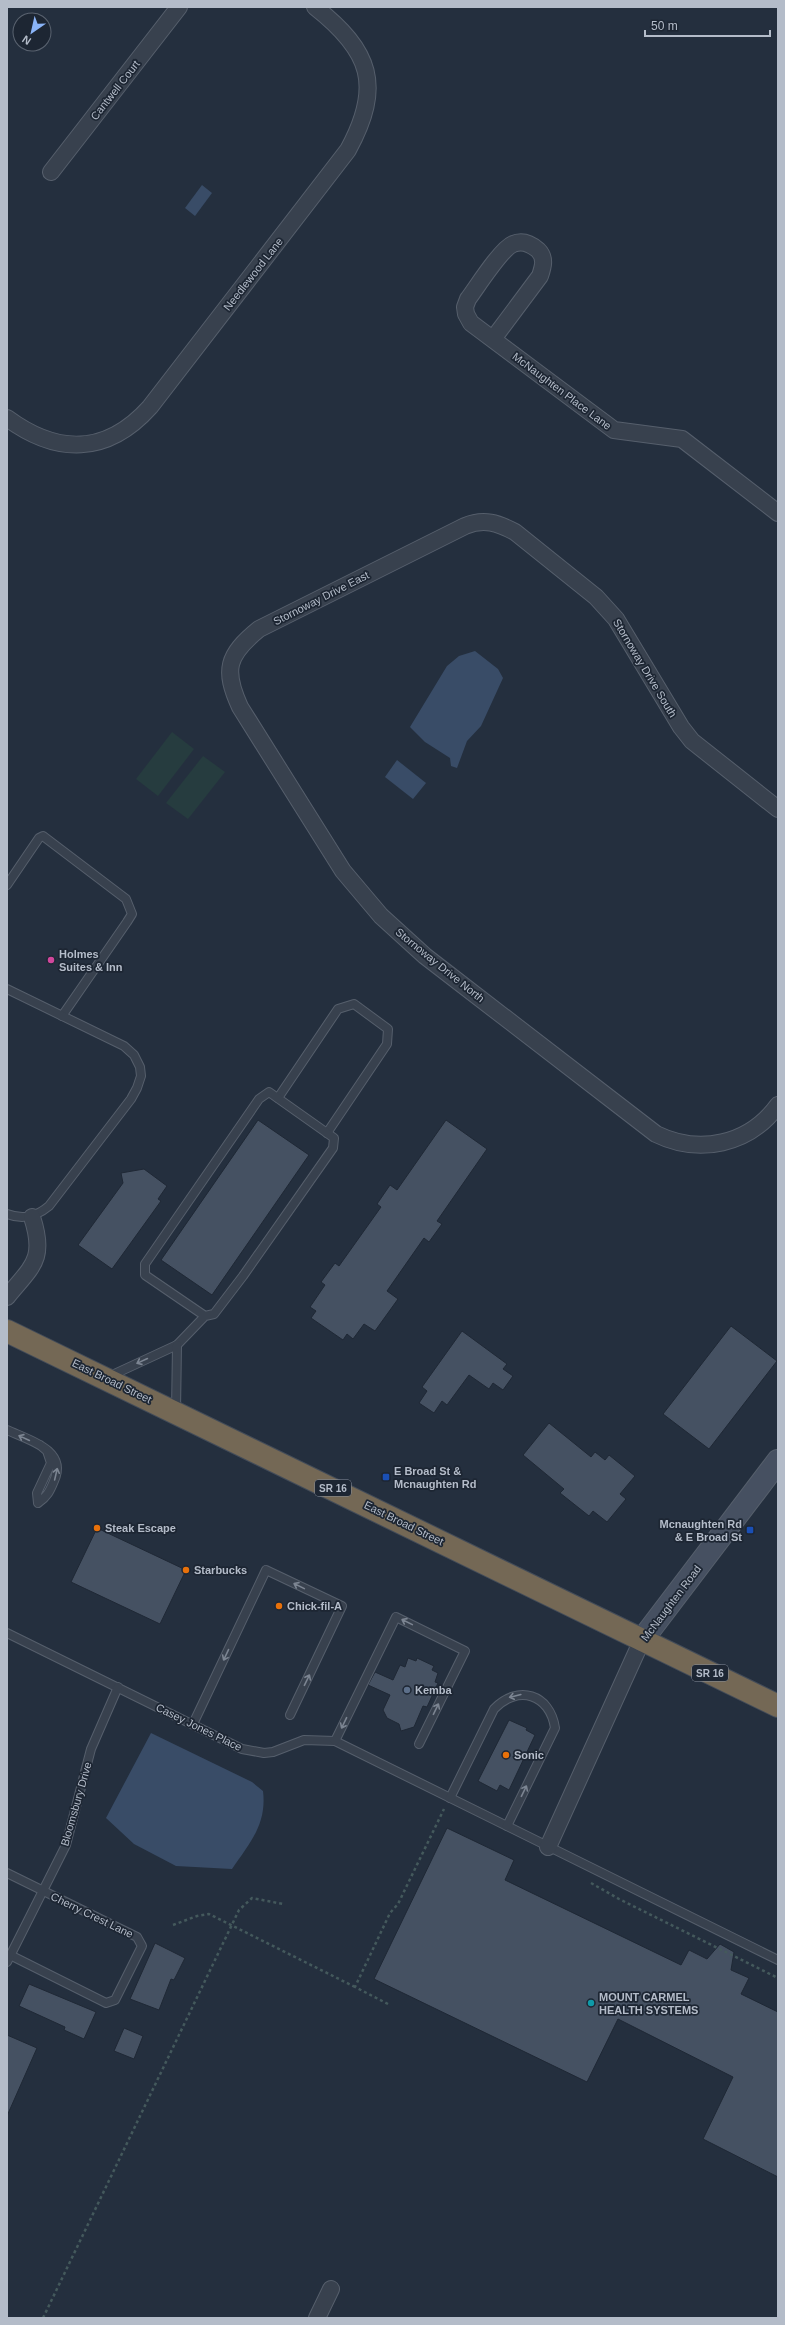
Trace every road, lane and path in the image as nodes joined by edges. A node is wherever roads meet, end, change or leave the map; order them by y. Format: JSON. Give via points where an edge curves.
{"nodes":[{"id":1,"x":179,"y":7,"type":"edge"},
{"id":2,"x":315,"y":7,"type":"edge"},
{"id":3,"x":51,"y":172,"type":"dead end"},
{"id":4,"x":493,"y":339,"type":"junction"},
{"id":5,"x":7,"y":418,"type":"edge"},
{"id":6,"x":778,"y":513,"type":"edge"},
{"id":7,"x":465,"y":526,"type":"joint"},
{"id":8,"x":240,"y":707,"type":"joint"},
{"id":9,"x":778,"y":809,"type":"edge"},
{"id":10,"x":7,"y":885,"type":"edge"},
{"id":11,"x":7,"y":989,"type":"edge"},
{"id":12,"x":62,"y":1016,"type":"junction"},
{"id":13,"x":278,"y":1098,"type":"junction"},
{"id":14,"x":778,"y":1105,"type":"edge"},
{"id":15,"x":327,"y":1133,"type":"junction"},
{"id":16,"x":7,"y":1214,"type":"edge"},
{"id":17,"x":32,"y":1217,"type":"junction"},
{"id":18,"x":7,"y":1297,"type":"edge"},
{"id":19,"x":205,"y":1316,"type":"junction"},
{"id":20,"x":7,"y":1331,"type":"edge"},
{"id":21,"x":177,"y":1345,"type":"junction"},
{"id":22,"x":106,"y":1378,"type":"junction"},
{"id":23,"x":176,"y":1412,"type":"junction"},
{"id":24,"x":7,"y":1430,"type":"edge"},
{"id":25,"x":778,"y":1461,"type":"edge"},
{"id":26,"x":38,"y":1503,"type":"dead end"},
{"id":27,"x":7,"y":1633,"type":"edge"},
{"id":28,"x":642,"y":1640,"type":"junction"},
{"id":29,"x":118,"y":1688,"type":"junction"},
{"id":30,"x":778,"y":1706,"type":"edge"},
{"id":31,"x":290,"y":1715,"type":"dead end"},
{"id":32,"x":193,"y":1724,"type":"junction"},
{"id":33,"x":335,"y":1741,"type":"junction"},
{"id":34,"x":419,"y":1744,"type":"dead end"},
{"id":35,"x":450,"y":1798,"type":"junction"},
{"id":36,"x":450,"y":1812,"type":"dead end"},
{"id":37,"x":507,"y":1826,"type":"junction"},
{"id":38,"x":548,"y":1847,"type":"junction"},
{"id":39,"x":7,"y":1873,"type":"edge"},
{"id":40,"x":586,"y":1880,"type":"dead end"},
{"id":41,"x":43,"y":1891,"type":"junction"},
{"id":42,"x":283,"y":1904,"type":"dead end"},
{"id":43,"x":174,"y":1925,"type":"dead end"},
{"id":44,"x":231,"y":1925,"type":"junction"},
{"id":45,"x":9,"y":1958,"type":"edge"},
{"id":46,"x":778,"y":1960,"type":"edge"},
{"id":47,"x":778,"y":1978,"type":"edge"},
{"id":48,"x":355,"y":1987,"type":"junction"},
{"id":49,"x":388,"y":2004,"type":"dead end"},
{"id":50,"x":332,"y":2289,"type":"dead end"},
{"id":51,"x":43,"y":2318,"type":"edge"},
{"id":52,"x":317,"y":2318,"type":"edge"}],
"edges":[{"from":1,"to":3,"type":"street","name":"Cantwell Court"},
{"from":2,"to":5,"type":"street","name":"Needlewood Lane","via":[[334,22],[356,47],[368,78],[368,104],[360,128],[348,150],[150,407],[126,429],[97,443],[58,444],[22,429]]},
{"from":4,"to":4,"type":"street","name":"McNaughten Place Lane","via":[[471,323],[465,307],[468,299],[504,251],[513,244],[524,242],[532,245],[543,258],[544,266],[540,276]]},
{"from":4,"to":6,"type":"street","name":"McNaughten Place Lane","via":[[614,430],[682,439]]},
{"from":7,"to":8,"type":"street","name":"Stornoway Drive East","via":[[259,629],[241,644],[234,654],[230,673],[231,687]]},
{"from":7,"to":9,"type":"street","name":"Stornoway Drive South","via":[[485,521],[500,524],[515,532],[596,596],[625,631],[681,727],[692,741]]},
{"from":8,"to":14,"type":"street","name":"Stornoway Drive North","via":[[343,871],[371,906],[403,938],[656,1134],[673,1143],[691,1146],[729,1141],[759,1125]]},
{"from":10,"to":12,"type":"lane","via":[[39,838],[43,836],[126,899],[130,905],[132,914]]},
{"from":11,"to":12,"type":"lane"},
{"from":12,"to":17,"type":"lane","via":[[124,1046],[134,1055],[141,1076],[131,1100],[58,1194],[45,1209]]},
{"from":13,"to":15,"type":"lane"},
{"from":13,"to":15,"type":"lane","via":[[338,1009],[354,1004],[388,1029],[387,1044]]},
{"from":13,"to":19,"type":"lane","via":[[268,1092],[259,1099],[145,1264],[145,1275]]},
{"from":15,"to":19,"type":"lane","via":[[334,1138],[333,1148],[329,1154],[214,1314]]},
{"from":16,"to":17,"type":"lane"},
{"from":17,"to":18,"type":"street","via":[[37,1246],[34,1262],[27,1276]]},
{"from":19,"to":21,"type":"lane"},
{"from":20,"to":22,"type":"highway","name":"East Broad Street","number":"SR 16"},
{"from":21,"to":22,"type":"lane","one_way":true},
{"from":21,"to":23,"type":"lane"},
{"from":22,"to":23,"type":"highway","name":"East Broad Street","number":"SR 16"},
{"from":23,"to":28,"type":"highway","name":"East Broad Street","number":"SR 16"},
{"from":26,"to":24,"type":"lane","one_way":true,"via":[[49,1494],[58,1474],[55,1457],[49,1450]]},
{"from":25,"to":28,"type":"street","name":"McNaughten Road"},
{"from":27,"to":29,"type":"lane","name":"Casey Jones Place"},
{"from":28,"to":30,"type":"highway","name":"East Broad Street","number":"SR 16"},
{"from":28,"to":38,"type":"street","name":"McNaughten Road"},
{"from":29,"to":32,"type":"lane","name":"Casey Jones Place"},
{"from":29,"to":41,"type":"lane","name":"Bloomsbury Drive","via":[[91,1749],[66,1845]]},
{"from":31,"to":32,"type":"lane","one_way":true,"via":[[342,1606],[266,1570]]},
{"from":32,"to":33,"type":"lane","name":"Casey Jones Place","via":[[242,1749],[264,1753],[304,1740]]},
{"from":34,"to":33,"type":"lane","one_way":true,"via":[[465,1651],[396,1617]]},
{"from":33,"to":35,"type":"lane","name":"Casey Jones Place"},
{"from":35,"to":37,"type":"lane","name":"Casey Jones Place"},
{"from":37,"to":35,"type":"lane","one_way":true,"via":[[555,1728],[553,1716],[544,1703],[524,1694],[513,1695],[494,1709]]},
{"from":36,"to":48,"type":"path","via":[[443,1809]]},
{"from":37,"to":38,"type":"lane","name":"Casey Jones Place"},
{"from":38,"to":46,"type":"lane","name":"Casey Jones Place"},
{"from":39,"to":41,"type":"lane","name":"Cherry Crest Lane"},
{"from":40,"to":47,"type":"path","via":[[618,1899]]},
{"from":41,"to":45,"type":"lane","name":"Bloomsbury Drive"},
{"from":41,"to":45,"type":"lane","name":"Cherry Crest Lane","via":[[140,1940],[142,1946],[118,1993],[112,2002],[106,2003]]},
{"from":42,"to":44,"type":"path","via":[[252,1898],[239,1910]]},
{"from":43,"to":44,"type":"path","via":[[209,1914]]},
{"from":44,"to":48,"type":"path"},
{"from":44,"to":51,"type":"path"},
{"from":48,"to":49,"type":"path"},
{"from":50,"to":52,"type":"street"}]}
